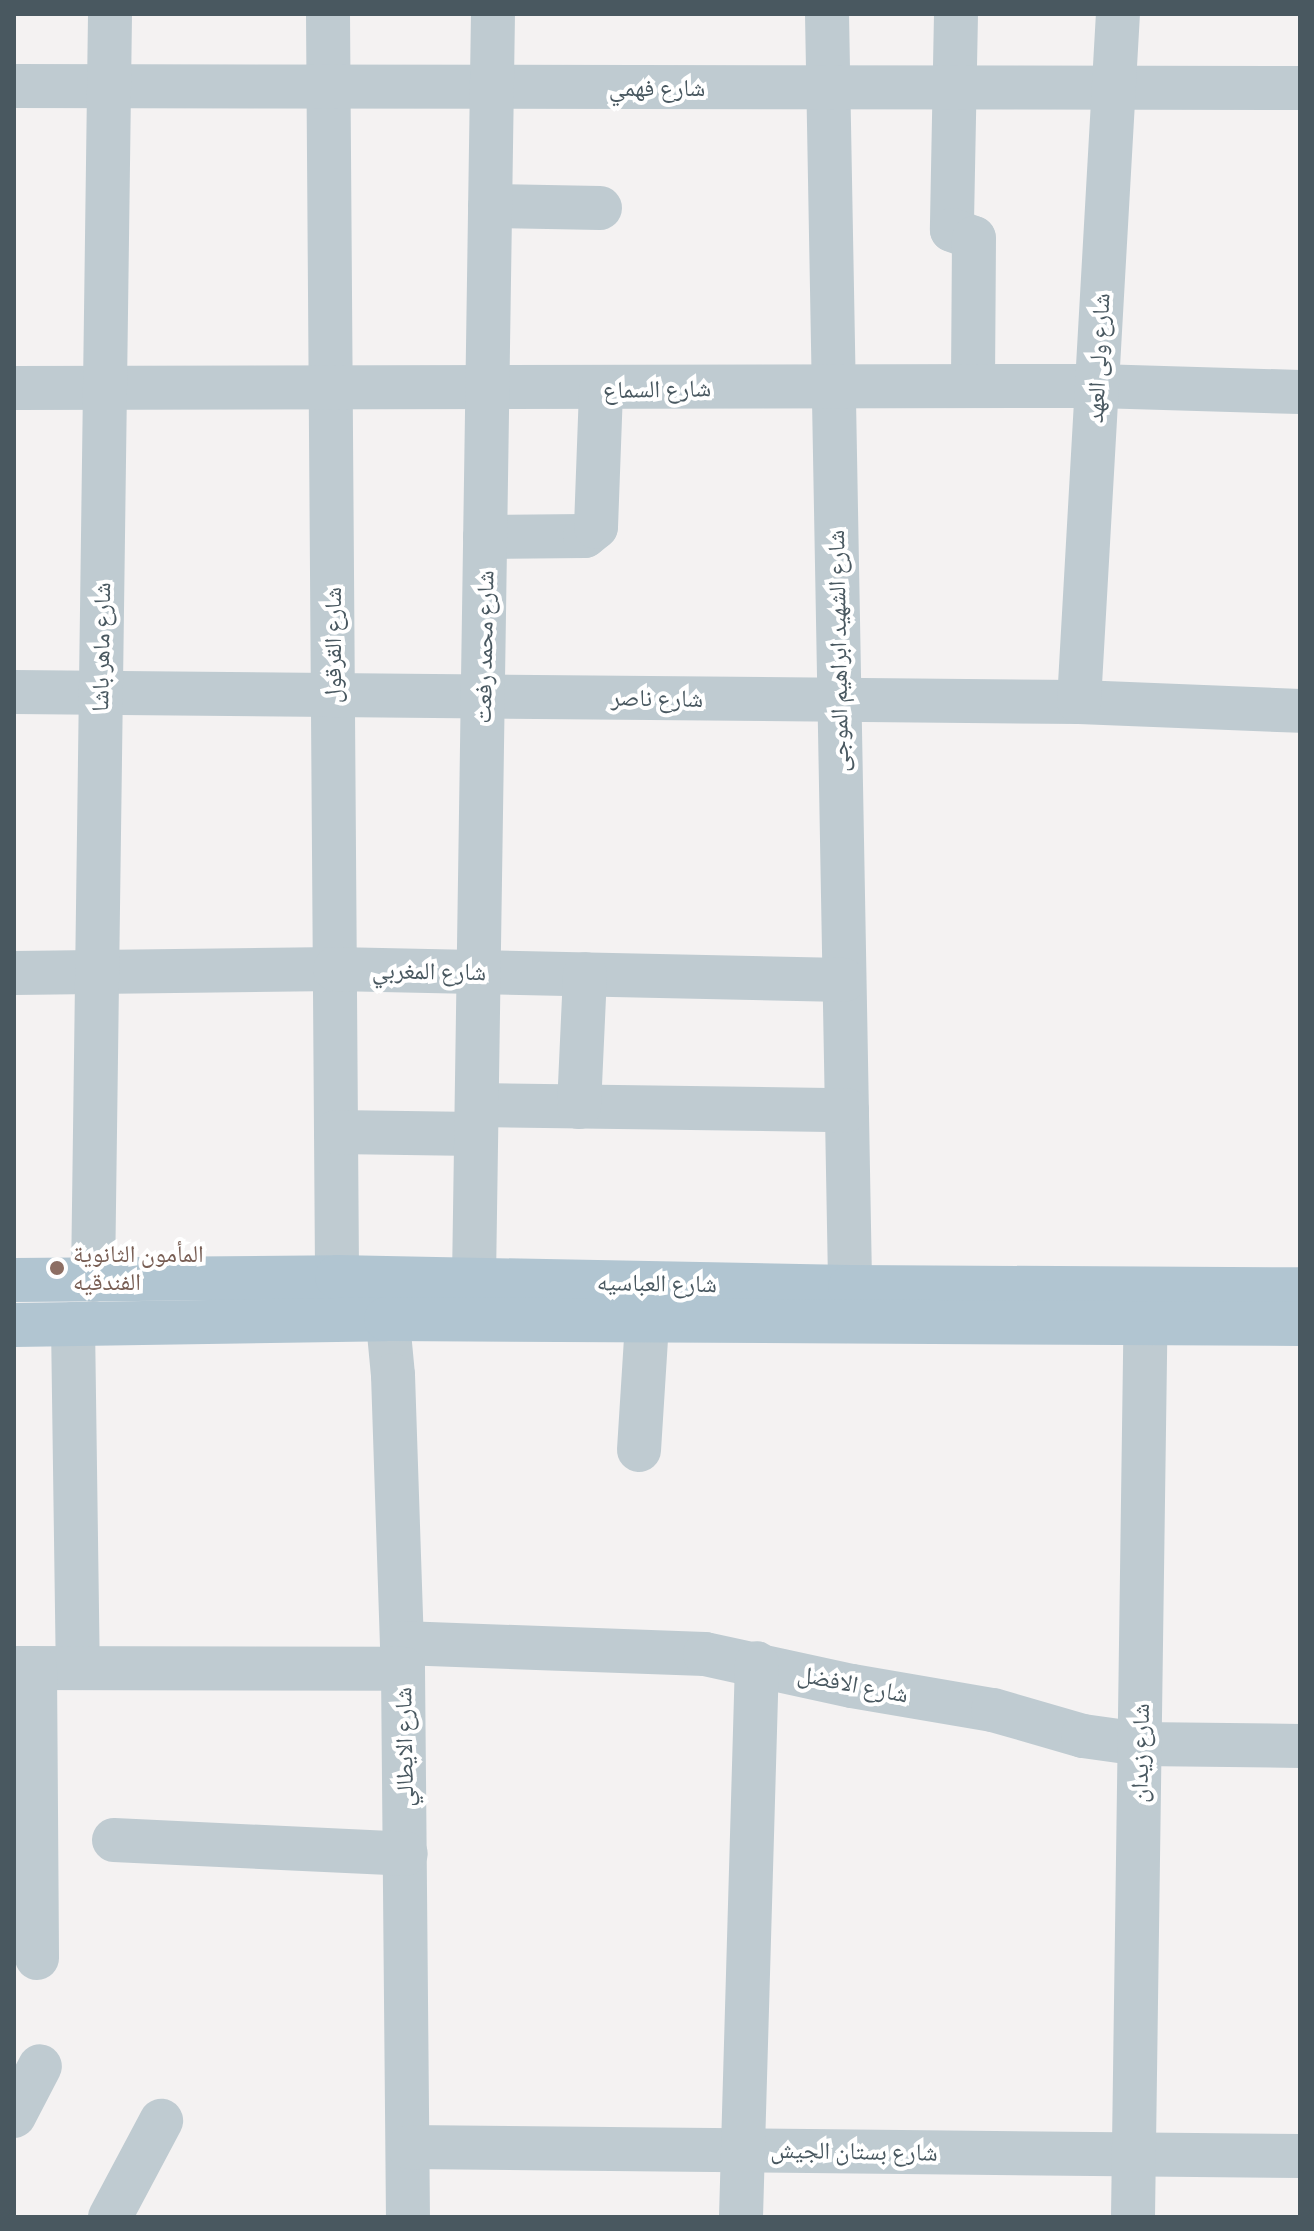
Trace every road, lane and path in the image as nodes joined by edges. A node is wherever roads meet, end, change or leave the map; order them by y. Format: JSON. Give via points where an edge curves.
{"nodes":[{"id":1,"x":110,"y":14,"type":"edge"},
{"id":2,"x":328,"y":14,"type":"edge"},
{"id":3,"x":493,"y":14,"type":"edge"},
{"id":4,"x":827,"y":14,"type":"edge"},
{"id":5,"x":956,"y":14,"type":"edge"},
{"id":6,"x":1118,"y":14,"type":"edge"},
{"id":7,"x":14,"y":86,"type":"edge"},
{"id":8,"x":109,"y":86,"type":"junction"},
{"id":9,"x":329,"y":87,"type":"junction"},
{"id":10,"x":492,"y":87,"type":"junction"},
{"id":11,"x":828,"y":88,"type":"junction"},
{"id":12,"x":1300,"y":88,"type":"edge"},
{"id":13,"x":954,"y":89,"type":"junction"},
{"id":14,"x":1114,"y":90,"type":"junction"},
{"id":15,"x":490,"y":206,"type":"junction"},
{"id":16,"x":600,"y":208,"type":"dead end"},
{"id":17,"x":834,"y":386,"type":"junction"},
{"id":18,"x":973,"y":386,"type":"junction"},
{"id":19,"x":1097,"y":386,"type":"junction"},
{"id":20,"x":14,"y":388,"type":"edge"},
{"id":21,"x":105,"y":389,"type":"junction"},
{"id":22,"x":601,"y":389,"type":"junction"},
{"id":23,"x":331,"y":390,"type":"junction"},
{"id":24,"x":487,"y":391,"type":"junction"},
{"id":25,"x":1300,"y":392,"type":"edge"},
{"id":26,"x":485,"y":537,"type":"junction"},
{"id":27,"x":14,"y":692,"type":"edge"},
{"id":28,"x":101,"y":693,"type":"junction"},
{"id":29,"x":333,"y":695,"type":"junction"},
{"id":30,"x":483,"y":696,"type":"junction"},
{"id":31,"x":839,"y":700,"type":"junction"},
{"id":32,"x":1079,"y":702,"type":"junction"},
{"id":33,"x":1300,"y":711,"type":"edge"},
{"id":34,"x":335,"y":969,"type":"junction"},
{"id":35,"x":14,"y":973,"type":"edge"},
{"id":36,"x":98,"y":973,"type":"junction"},
{"id":37,"x":479,"y":973,"type":"junction"},
{"id":38,"x":585,"y":974,"type":"junction"},
{"id":39,"x":844,"y":980,"type":"junction"},
{"id":40,"x":579,"y":1107,"type":"junction"},
{"id":41,"x":847,"y":1110,"type":"junction"},
{"id":42,"x":477,"y":1120,"type":"junction"},
{"id":43,"x":336,"y":1132,"type":"junction"},
{"id":44,"x":337,"y":1277,"type":"junction"},
{"id":45,"x":474,"y":1279,"type":"junction"},
{"id":46,"x":14,"y":1280,"type":"edge"},
{"id":47,"x":93,"y":1280,"type":"junction"},
{"id":48,"x":850,"y":1287,"type":"junction"},
{"id":49,"x":1300,"y":1289,"type":"edge"},
{"id":50,"x":385,"y":1298,"type":"junction"},
{"id":51,"x":1146,"y":1307,"type":"junction"},
{"id":52,"x":647,"y":1322,"type":"junction"},
{"id":53,"x":73,"y":1324,"type":"junction"},
{"id":54,"x":1300,"y":1324,"type":"edge"},
{"id":55,"x":14,"y":1325,"type":"edge"},
{"id":56,"x":639,"y":1450,"type":"dead end"},
{"id":57,"x":403,"y":1656,"type":"junction"},
{"id":58,"x":757,"y":1663,"type":"junction"},
{"id":59,"x":24,"y":1668,"type":"edge"},
{"id":60,"x":78,"y":1668,"type":"junction"},
{"id":61,"x":1140,"y":1744,"type":"junction"},
{"id":62,"x":1300,"y":1746,"type":"edge"},
{"id":63,"x":114,"y":1840,"type":"dead end"},
{"id":64,"x":25,"y":1841,"type":"edge"},
{"id":65,"x":406,"y":1854,"type":"junction"},
{"id":66,"x":37,"y":1958,"type":"dead end"},
{"id":67,"x":40,"y":2066,"type":"dead end"},
{"id":68,"x":14,"y":2116,"type":"edge"},
{"id":69,"x":161,"y":2121,"type":"dead end"},
{"id":70,"x":409,"y":2147,"type":"junction"},
{"id":71,"x":743,"y":2150,"type":"junction"},
{"id":72,"x":1134,"y":2154,"type":"junction"},
{"id":73,"x":1300,"y":2156,"type":"edge"},
{"id":74,"x":110,"y":2217,"type":"edge"},
{"id":75,"x":408,"y":2217,"type":"edge"},
{"id":76,"x":741,"y":2217,"type":"edge"},
{"id":77,"x":1133,"y":2217,"type":"edge"}],
"edges":[{"from":1,"to":8,"type":"street","name":"شارع ماهر باشا"},
{"from":2,"to":9,"type":"street","name":"شارع القرقول"},
{"from":3,"to":10,"type":"street","name":"شارع محمد رفعت"},
{"from":4,"to":11,"type":"street","name":"شارع الشهيد ابراهيم الموجى"},
{"from":5,"to":13,"type":"street"},
{"from":6,"to":14,"type":"street","name":"شارع ولى العهد"},
{"from":7,"to":8,"type":"street","name":"شارع فهمي"},
{"from":8,"to":9,"type":"street","name":"شارع فهمي"},
{"from":8,"to":21,"type":"street","name":"شارع ماهر باشا"},
{"from":9,"to":10,"type":"street","name":"شارع فهمي"},
{"from":9,"to":23,"type":"street","name":"شارع القرقول"},
{"from":10,"to":11,"type":"street","name":"شارع فهمي"},
{"from":10,"to":15,"type":"street","name":"شارع محمد رفعت"},
{"from":11,"to":13,"type":"street","name":"شارع فهمي"},
{"from":11,"to":17,"type":"street","name":"شارع الشهيد ابراهيم الموجى"},
{"from":12,"to":14,"type":"street","name":"شارع فهمي"},
{"from":13,"to":14,"type":"street","name":"شارع فهمي"},
{"from":13,"to":18,"type":"street","via":[[952,230],[974,238]]},
{"from":14,"to":19,"type":"street","name":"شارع ولى العهد"},
{"from":15,"to":16,"type":"street"},
{"from":15,"to":24,"type":"street","name":"شارع محمد رفعت"},
{"from":17,"to":18,"type":"street","name":"شارع السماع"},
{"from":17,"to":22,"type":"street","name":"شارع السماع"},
{"from":17,"to":31,"type":"street","name":"شارع الشهيد ابراهيم الموجى"},
{"from":18,"to":19,"type":"street","name":"شارع السماع"},
{"from":19,"to":25,"type":"street","name":"شارع السماع"},
{"from":19,"to":32,"type":"street","name":"شارع ولى العهد"},
{"from":20,"to":21,"type":"street","name":"شارع السماع"},
{"from":21,"to":23,"type":"street","name":"شارع السماع"},
{"from":21,"to":28,"type":"street","name":"شارع ماهر باشا"},
{"from":22,"to":24,"type":"street","name":"شارع السماع"},
{"from":22,"to":26,"type":"street","via":[[596,527],[585,536]]},
{"from":23,"to":24,"type":"street","name":"شارع السماع"},
{"from":23,"to":29,"type":"street","name":"شارع القرقول"},
{"from":24,"to":26,"type":"street","name":"شارع محمد رفعت"},
{"from":26,"to":30,"type":"street","name":"شارع محمد رفعت"},
{"from":27,"to":28,"type":"street","name":"شارع ناصر"},
{"from":28,"to":29,"type":"street","name":"شارع ناصر"},
{"from":28,"to":36,"type":"street","name":"شارع ماهر باشا"},
{"from":29,"to":30,"type":"street","name":"شارع ناصر"},
{"from":29,"to":34,"type":"street","name":"شارع القرقول"},
{"from":30,"to":31,"type":"street","name":"شارع ناصر"},
{"from":30,"to":37,"type":"street","name":"شارع محمد رفعت"},
{"from":31,"to":32,"type":"street","name":"شارع ناصر"},
{"from":31,"to":39,"type":"street","name":"شارع الشهيد ابراهيم الموجى"},
{"from":32,"to":33,"type":"street","name":"شارع ناصر"},
{"from":34,"to":36,"type":"street","name":"شارع المغربي"},
{"from":34,"to":37,"type":"street","name":"شارع المغربي"},
{"from":34,"to":43,"type":"street","name":"شارع القرقول"},
{"from":35,"to":36,"type":"street","name":"شارع المغربي"},
{"from":36,"to":47,"type":"street","name":"شارع ماهر باشا"},
{"from":37,"to":38,"type":"street","name":"شارع المغربي"},
{"from":37,"to":42,"type":"street","name":"شارع محمد رفعت"},
{"from":38,"to":39,"type":"street","name":"شارع المغربي"},
{"from":38,"to":40,"type":"street"},
{"from":39,"to":41,"type":"street","name":"شارع الشهيد ابراهيم الموجى"},
{"from":40,"to":41,"type":"street"},
{"from":40,"to":42,"type":"street"},
{"from":41,"to":48,"type":"street","name":"شارع الشهيد ابراهيم الموجى"},
{"from":42,"to":43,"type":"street"},
{"from":42,"to":45,"type":"street","name":"شارع محمد رفعت"},
{"from":43,"to":44,"type":"street","name":"شارع القرقول"},
{"from":44,"to":47,"type":"main road","name":"شارع العباسيه"},
{"from":44,"to":50,"type":"main road","name":"شارع العباسيه"},
{"from":45,"to":48,"type":"main road","name":"شارع العباسيه"},
{"from":45,"to":50,"type":"main road","name":"شارع العباسيه"},
{"from":46,"to":47,"type":"main road","name":"شارع العباسيه"},
{"from":48,"to":51,"type":"main road","name":"شارع العباسيه"},
{"from":49,"to":51,"type":"main road","name":"شارع العباسيه"},
{"from":50,"to":52,"type":"main road","name":"شارع العباسيه"},
{"from":50,"to":53,"type":"main road","name":"شارع العباسيه"},
{"from":50,"to":57,"type":"street","name":"شارع الايطالي"},
{"from":51,"to":52,"type":"main road","name":"شارع العباسيه"},
{"from":51,"to":54,"type":"main road","name":"شارع العباسيه"},
{"from":51,"to":61,"type":"street","name":"شارع زيدان"},
{"from":52,"to":56,"type":"street"},
{"from":53,"to":55,"type":"main road","name":"شارع العباسيه"},
{"from":53,"to":60,"type":"street"},
{"from":57,"to":58,"type":"street","name":"شارع الافضل","via":[[679,1651]]},
{"from":57,"to":60,"type":"street","name":"شارع الافضل"},
{"from":57,"to":65,"type":"street","name":"شارع الايطالي"},
{"from":58,"to":61,"type":"street","name":"شارع الافضل"},
{"from":58,"to":71,"type":"street"},
{"from":59,"to":60,"type":"street","name":"شارع الافضل"},
{"from":59,"to":64,"type":"street"},
{"from":61,"to":62,"type":"street","name":"شارع الافضل"},
{"from":61,"to":72,"type":"street","name":"شارع زيدان"},
{"from":63,"to":65,"type":"street"},
{"from":64,"to":66,"type":"street"},
{"from":65,"to":70,"type":"street","name":"شارع الايطالي"},
{"from":67,"to":68,"type":"street"},
{"from":69,"to":74,"type":"street"},
{"from":70,"to":71,"type":"street","name":"شارع بستان الجيش"},
{"from":70,"to":75,"type":"street","name":"شارع الايطالي"},
{"from":71,"to":72,"type":"street","name":"شارع بستان الجيش"},
{"from":71,"to":76,"type":"street"},
{"from":72,"to":73,"type":"street","name":"شارع بستان الجيش"},
{"from":72,"to":77,"type":"street","name":"شارع زيدان"}]}
